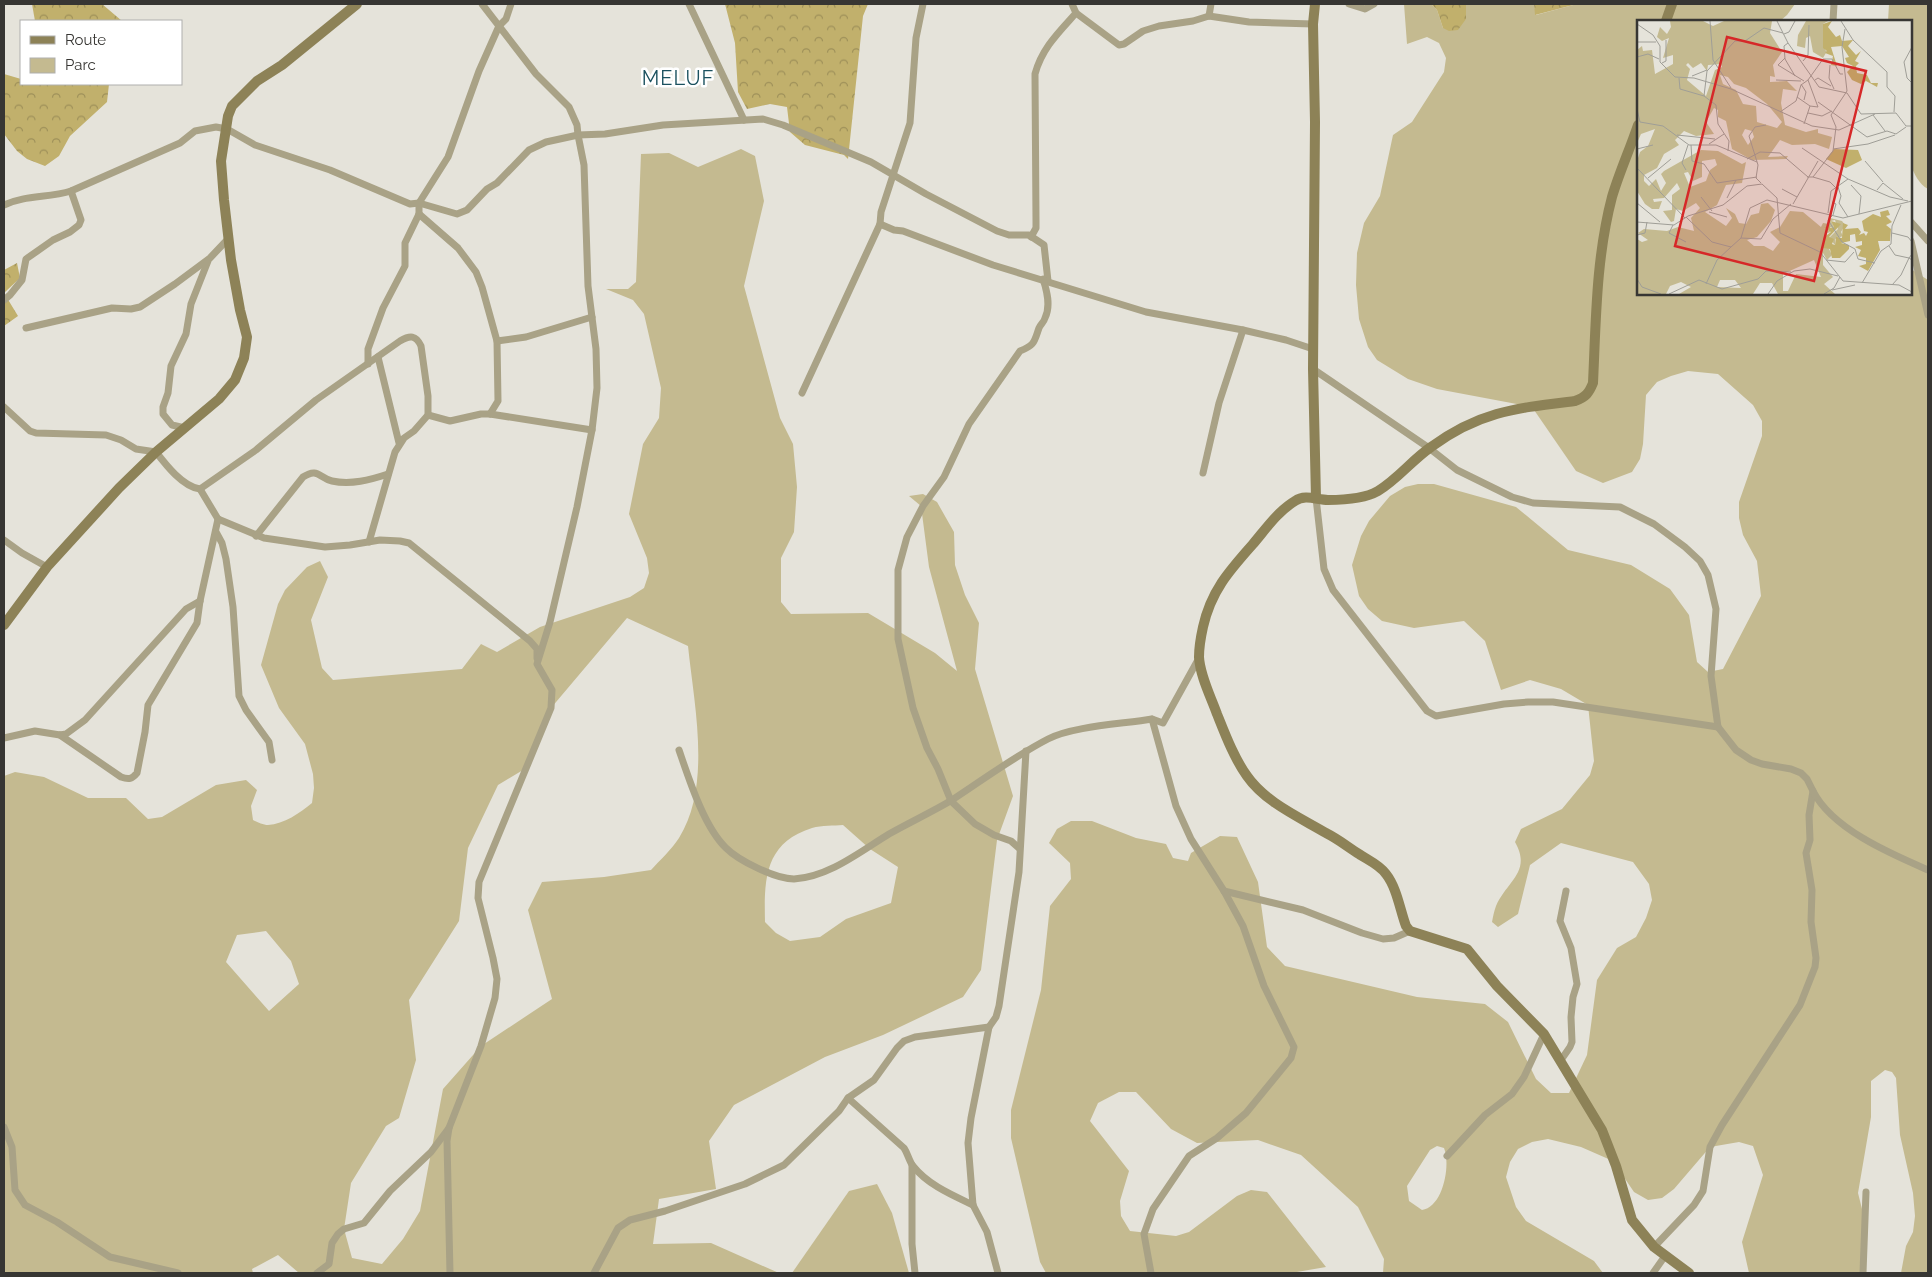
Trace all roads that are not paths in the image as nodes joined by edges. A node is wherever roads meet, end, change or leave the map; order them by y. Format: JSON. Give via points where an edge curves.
{"nodes":[{"id":1,"x":357,"y":4,"type":"edge"},
{"id":2,"x":482,"y":4,"type":"edge"},
{"id":3,"x":512,"y":4,"type":"edge"},
{"id":4,"x":689,"y":4,"type":"edge"},
{"id":5,"x":923,"y":4,"type":"edge"},
{"id":6,"x":1072,"y":4,"type":"edge"},
{"id":7,"x":1211,"y":4,"type":"edge"},
{"id":8,"x":1315,"y":4,"type":"edge"},
{"id":9,"x":1349,"y":4,"type":"edge"},
{"id":10,"x":1374,"y":4,"type":"edge"},
{"id":11,"x":1672,"y":4,"type":"edge"},
{"id":12,"x":1834,"y":4,"type":"edge"},
{"id":13,"x":1076,"y":13,"type":"junction"},
{"id":14,"x":1209,"y":16,"type":"junction"},
{"id":15,"x":1666,"y":20,"type":"edge"},
{"id":16,"x":1833,"y":20,"type":"edge"},
{"id":17,"x":1313,"y":24,"type":"junction"},
{"id":18,"x":499,"y":26,"type":"junction"},
{"id":19,"x":744,"y":120,"type":"junction"},
{"id":20,"x":1637,"y":128,"type":"edge"},
{"id":21,"x":227,"y":129,"type":"junction"},
{"id":22,"x":578,"y":135,"type":"junction"},
{"id":23,"x":895,"y":174,"type":"junction"},
{"id":24,"x":71,"y":191,"type":"junction"},
{"id":25,"x":419,"y":204,"type":"junction"},
{"id":26,"x":4,"y":205,"type":"edge"},
{"id":27,"x":419,"y":214,"type":"junction"},
{"id":28,"x":1912,"y":223,"type":"edge"},
{"id":29,"x":880,"y":224,"type":"junction"},
{"id":30,"x":1031,"y":236,"type":"junction"},
{"id":31,"x":228,"y":239,"type":"junction"},
{"id":32,"x":1928,"y":241,"type":"edge"},
{"id":33,"x":1912,"y":245,"type":"edge"},
{"id":34,"x":210,"y":258,"type":"junction"},
{"id":35,"x":1046,"y":280,"type":"junction"},
{"id":36,"x":4,"y":300,"type":"edge"},
{"id":37,"x":1928,"y":315,"type":"edge"},
{"id":38,"x":592,"y":317,"type":"junction"},
{"id":39,"x":26,"y":328,"type":"dead end"},
{"id":40,"x":1243,"y":330,"type":"junction"},
{"id":41,"x":497,"y":341,"type":"junction"},
{"id":42,"x":1313,"y":349,"type":"junction"},
{"id":43,"x":378,"y":357,"type":"junction"},
{"id":44,"x":368,"y":364,"type":"junction"},
{"id":45,"x":1313,"y":369,"type":"junction"},
{"id":46,"x":802,"y":393,"type":"dead end"},
{"id":47,"x":4,"y":407,"type":"edge"},
{"id":48,"x":490,"y":414,"type":"junction"},
{"id":49,"x":428,"y":415,"type":"junction"},
{"id":50,"x":185,"y":428,"type":"junction"},
{"id":51,"x":592,"y":430,"type":"junction"},
{"id":52,"x":399,"y":442,"type":"junction"},
{"id":53,"x":1429,"y":448,"type":"junction"},
{"id":54,"x":156,"y":452,"type":"junction"},
{"id":55,"x":1203,"y":473,"type":"dead end"},
{"id":56,"x":388,"y":474,"type":"junction"},
{"id":57,"x":200,"y":489,"type":"junction"},
{"id":58,"x":1316,"y":498,"type":"junction"},
{"id":59,"x":218,"y":519,"type":"junction"},
{"id":60,"x":216,"y":532,"type":"junction"},
{"id":61,"x":256,"y":536,"type":"junction"},
{"id":62,"x":4,"y":540,"type":"edge"},
{"id":63,"x":369,"y":542,"type":"junction"},
{"id":64,"x":48,"y":567,"type":"junction"},
{"id":65,"x":200,"y":601,"type":"junction"},
{"id":66,"x":4,"y":625,"type":"edge"},
{"id":67,"x":1199,"y":658,"type":"junction"},
{"id":68,"x":537,"y":664,"type":"junction"},
{"id":69,"x":1152,"y":719,"type":"junction"},
{"id":70,"x":1718,"y":727,"type":"junction"},
{"id":71,"x":60,"y":735,"type":"junction"},
{"id":72,"x":4,"y":738,"type":"edge"},
{"id":73,"x":679,"y":750,"type":"dead end"},
{"id":74,"x":1026,"y":751,"type":"junction"},
{"id":75,"x":272,"y":760,"type":"dead end"},
{"id":76,"x":1813,"y":791,"type":"junction"},
{"id":77,"x":951,"y":801,"type":"junction"},
{"id":78,"x":1019,"y":848,"type":"junction"},
{"id":79,"x":1928,"y":870,"type":"edge"},
{"id":80,"x":1224,"y":891,"type":"junction"},
{"id":81,"x":1566,"y":891,"type":"dead end"},
{"id":82,"x":1410,"y":931,"type":"junction"},
{"id":83,"x":989,"y":1027,"type":"junction"},
{"id":84,"x":1544,"y":1034,"type":"junction"},
{"id":85,"x":1561,"y":1060,"type":"junction"},
{"id":86,"x":848,"y":1098,"type":"junction"},
{"id":87,"x":4,"y":1127,"type":"edge"},
{"id":88,"x":449,"y":1128,"type":"junction"},
{"id":89,"x":1447,"y":1156,"type":"dead end"},
{"id":90,"x":912,"y":1165,"type":"junction"},
{"id":91,"x":1866,"y":1192,"type":"dead end"},
{"id":92,"x":973,"y":1204,"type":"junction"},
{"id":93,"x":1654,"y":1247,"type":"junction"},
{"id":94,"x":1665,"y":1256,"type":"junction"},
{"id":95,"x":178,"y":1273,"type":"edge"},
{"id":96,"x":317,"y":1273,"type":"edge"},
{"id":97,"x":450,"y":1273,"type":"edge"},
{"id":98,"x":594,"y":1273,"type":"edge"},
{"id":99,"x":914,"y":1273,"type":"edge"},
{"id":100,"x":998,"y":1273,"type":"edge"},
{"id":101,"x":1151,"y":1273,"type":"edge"},
{"id":102,"x":1653,"y":1273,"type":"edge"},
{"id":103,"x":1689,"y":1273,"type":"edge"},
{"id":104,"x":1863,"y":1273,"type":"edge"}],
"edges":[{"from":1,"to":21,"type":"street","via":[[282,65],[257,81],[232,106]]},
{"from":2,"to":18,"type":"street"},
{"from":3,"to":18,"type":"street"},
{"from":4,"to":19,"type":"street"},
{"from":5,"to":23,"type":"street","via":[[916,38],[910,123]]},
{"from":6,"to":13,"type":"street"},
{"from":7,"to":14,"type":"street"},
{"from":8,"to":17,"type":"street"},
{"from":9,"to":10,"type":"street","via":[[1365,10]]},
{"from":11,"to":15,"type":"street"},
{"from":12,"to":16,"type":"street"},
{"from":13,"to":14,"type":"street","via":[[1119,45],[1143,31]]},
{"from":13,"to":30,"type":"street","via":[[1048,44],[1035,74],[1036,228]]},
{"from":14,"to":17,"type":"street","via":[[1249,22]]},
{"from":17,"to":42,"type":"street"},
{"from":18,"to":22,"type":"street","via":[[536,74],[570,107]]},
{"from":18,"to":25,"type":"street","via":[[448,157]]},
{"from":19,"to":22,"type":"street"},
{"from":19,"to":23,"type":"street","via":[[771,121]]},
{"from":20,"to":53,"type":"street","via":[[1612,196],[1604,231],[1598,270],[1593,382],[1589,392],[1576,401],[1514,409],[1488,416],[1460,427]]},
{"from":21,"to":24,"type":"street","via":[[216,127],[195,131],[180,143]]},
{"from":21,"to":25,"type":"street","via":[[255,145],[330,170],[410,204]]},
{"from":21,"to":31,"type":"street","via":[[221,162]]},
{"from":22,"to":25,"type":"street","via":[[546,142],[529,150],[467,210],[457,214]]},
{"from":22,"to":38,"type":"street","via":[[584,165]]},
{"from":23,"to":29,"type":"street"},
{"from":23,"to":30,"type":"street","via":[[997,231]]},
{"from":24,"to":26,"type":"street","via":[[16,199]]},
{"from":24,"to":36,"type":"street","via":[[80,223],[26,259],[22,280]]},
{"from":25,"to":27,"type":"street"},
{"from":27,"to":41,"type":"street","via":[[458,248],[476,272]]},
{"from":27,"to":44,"type":"street","via":[[405,243],[405,266],[383,308],[368,349]]},
{"from":28,"to":32,"type":"street"},
{"from":29,"to":35,"type":"street","via":[[993,265]]},
{"from":29,"to":46,"type":"street"},
{"from":30,"to":35,"type":"street","via":[[1044,245]]},
{"from":31,"to":34,"type":"street"},
{"from":31,"to":50,"type":"street","via":[[247,337],[244,358],[235,380],[219,399]]},
{"from":33,"to":37,"type":"street"},
{"from":34,"to":39,"type":"street","via":[[140,307],[112,308]]},
{"from":34,"to":50,"type":"street","via":[[191,304],[186,334],[171,366],[163,407],[163,414],[172,425]]},
{"from":35,"to":40,"type":"street","via":[[1146,312]]},
{"from":35,"to":77,"type":"street","via":[[1048,307],[1036,341],[1020,351],[969,424],[944,477],[923,506],[907,537],[898,570],[898,640],[903,667],[927,748]]},
{"from":38,"to":41,"type":"street","via":[[526,338]]},
{"from":38,"to":51,"type":"street","via":[[596,378]]},
{"from":40,"to":42,"type":"street"},
{"from":40,"to":55,"type":"street","via":[[1219,403]]},
{"from":41,"to":48,"type":"street","via":[[498,401]]},
{"from":42,"to":45,"type":"street"},
{"from":43,"to":44,"type":"street"},
{"from":43,"to":49,"type":"street","via":[[406,337],[418,339]]},
{"from":43,"to":52,"type":"street"},
{"from":44,"to":57,"type":"street"},
{"from":45,"to":53,"type":"street"},
{"from":45,"to":58,"type":"street"},
{"from":47,"to":54,"type":"street","via":[[36,433],[113,436],[136,449]]},
{"from":48,"to":49,"type":"street","via":[[450,420]]},
{"from":48,"to":51,"type":"street"},
{"from":49,"to":52,"type":"street"},
{"from":50,"to":54,"type":"street"},
{"from":51,"to":68,"type":"street","via":[[550,622]]},
{"from":52,"to":56,"type":"street"},
{"from":53,"to":58,"type":"street","via":[[1377,492],[1356,498]]},
{"from":53,"to":70,"type":"street","via":[[1457,470],[1512,497],[1533,503],[1620,507],[1654,524],[1700,561],[1708,575],[1716,609],[1711,676]]},
{"from":54,"to":57,"type":"street","via":[[170,471]]},
{"from":54,"to":64,"type":"street"},
{"from":56,"to":61,"type":"street","via":[[362,482],[334,482],[316,472],[309,473]]},
{"from":56,"to":63,"type":"street"},
{"from":57,"to":59,"type":"street"},
{"from":58,"to":67,"type":"street","via":[[1295,500],[1229,571],[1208,608]]},
{"from":58,"to":70,"type":"street","via":[[1324,569],[1333,590],[1427,711],[1436,716],[1504,704],[1553,702]]},
{"from":59,"to":60,"type":"street"},
{"from":59,"to":61,"type":"street"},
{"from":60,"to":65,"type":"street"},
{"from":60,"to":75,"type":"street","via":[[226,559],[232,598],[240,696],[269,742]]},
{"from":61,"to":63,"type":"street","via":[[325,547]]},
{"from":62,"to":64,"type":"street"},
{"from":63,"to":68,"type":"street","via":[[409,543],[530,640],[537,649]]},
{"from":64,"to":66,"type":"street"},
{"from":65,"to":71,"type":"street","via":[[186,609],[85,720],[71,732]]},
{"from":65,"to":71,"type":"street","via":[[197,623],[148,705],[141,758],[133,778],[115,774]]},
{"from":67,"to":69,"type":"street","via":[[1163,723]]},
{"from":67,"to":82,"type":"street","via":[[1220,722],[1253,785],[1378,866],[1392,884]]},
{"from":68,"to":88,"type":"street","via":[[552,690],[551,708],[479,882],[478,898],[497,979],[495,998]]},
{"from":69,"to":74,"type":"street","via":[[1069,732]]},
{"from":69,"to":80,"type":"street","via":[[1176,806],[1191,839]]},
{"from":70,"to":76,"type":"street","via":[[1736,750],[1762,764],[1801,773]]},
{"from":71,"to":72,"type":"street","via":[[42,731]]},
{"from":73,"to":77,"type":"street","via":[[699,804],[724,847],[738,859],[792,879],[829,869]]},
{"from":74,"to":77,"type":"street"},
{"from":74,"to":78,"type":"street"},
{"from":76,"to":79,"type":"street","via":[[1832,815],[1868,842]]},
{"from":76,"to":93,"type":"street","via":[[1808,815],[1810,840],[1806,853],[1812,890],[1815,967],[1800,1005],[1710,1148],[1703,1191]]},
{"from":77,"to":78,"type":"street","via":[[974,824]]},
{"from":78,"to":83,"type":"street","via":[[1019,872],[999,1006]]},
{"from":80,"to":82,"type":"street","via":[[1303,910],[1383,939]]},
{"from":80,"to":101,"type":"street","via":[[1242,926],[1264,986],[1292,1040],[1293,1053],[1246,1113],[1189,1156],[1153,1209],[1144,1234]]},
{"from":81,"to":85,"type":"street","via":[[1560,921],[1570,948],[1577,984],[1571,1017],[1572,1042]]},
{"from":82,"to":84,"type":"street","via":[[1467,949],[1497,986]]},
{"from":83,"to":86,"type":"street","via":[[904,1041],[874,1080]]},
{"from":83,"to":92,"type":"street","via":[[968,1143]]},
{"from":84,"to":85,"type":"street"},
{"from":84,"to":89,"type":"street","via":[[1524,1077],[1512,1094],[1485,1115]]},
{"from":85,"to":93,"type":"street","via":[[1610,1148],[1632,1220]]},
{"from":86,"to":90,"type":"street","via":[[904,1148]]},
{"from":86,"to":98,"type":"street","via":[[800,1150],[775,1170],[746,1184],[630,1220],[618,1228]]},
{"from":87,"to":95,"type":"street","via":[[12,1147],[14,1190],[25,1205],[110,1257]]},
{"from":88,"to":96,"type":"street","via":[[431,1152],[390,1191],[364,1222],[338,1234],[332,1243],[329,1264]]},
{"from":88,"to":97,"type":"street"},
{"from":90,"to":92,"type":"street","via":[[945,1192]]},
{"from":90,"to":99,"type":"street"},
{"from":91,"to":104,"type":"street"},
{"from":92,"to":100,"type":"street","via":[[988,1232]]},
{"from":93,"to":94,"type":"street"},
{"from":94,"to":102,"type":"street"},
{"from":94,"to":103,"type":"street"}]}
